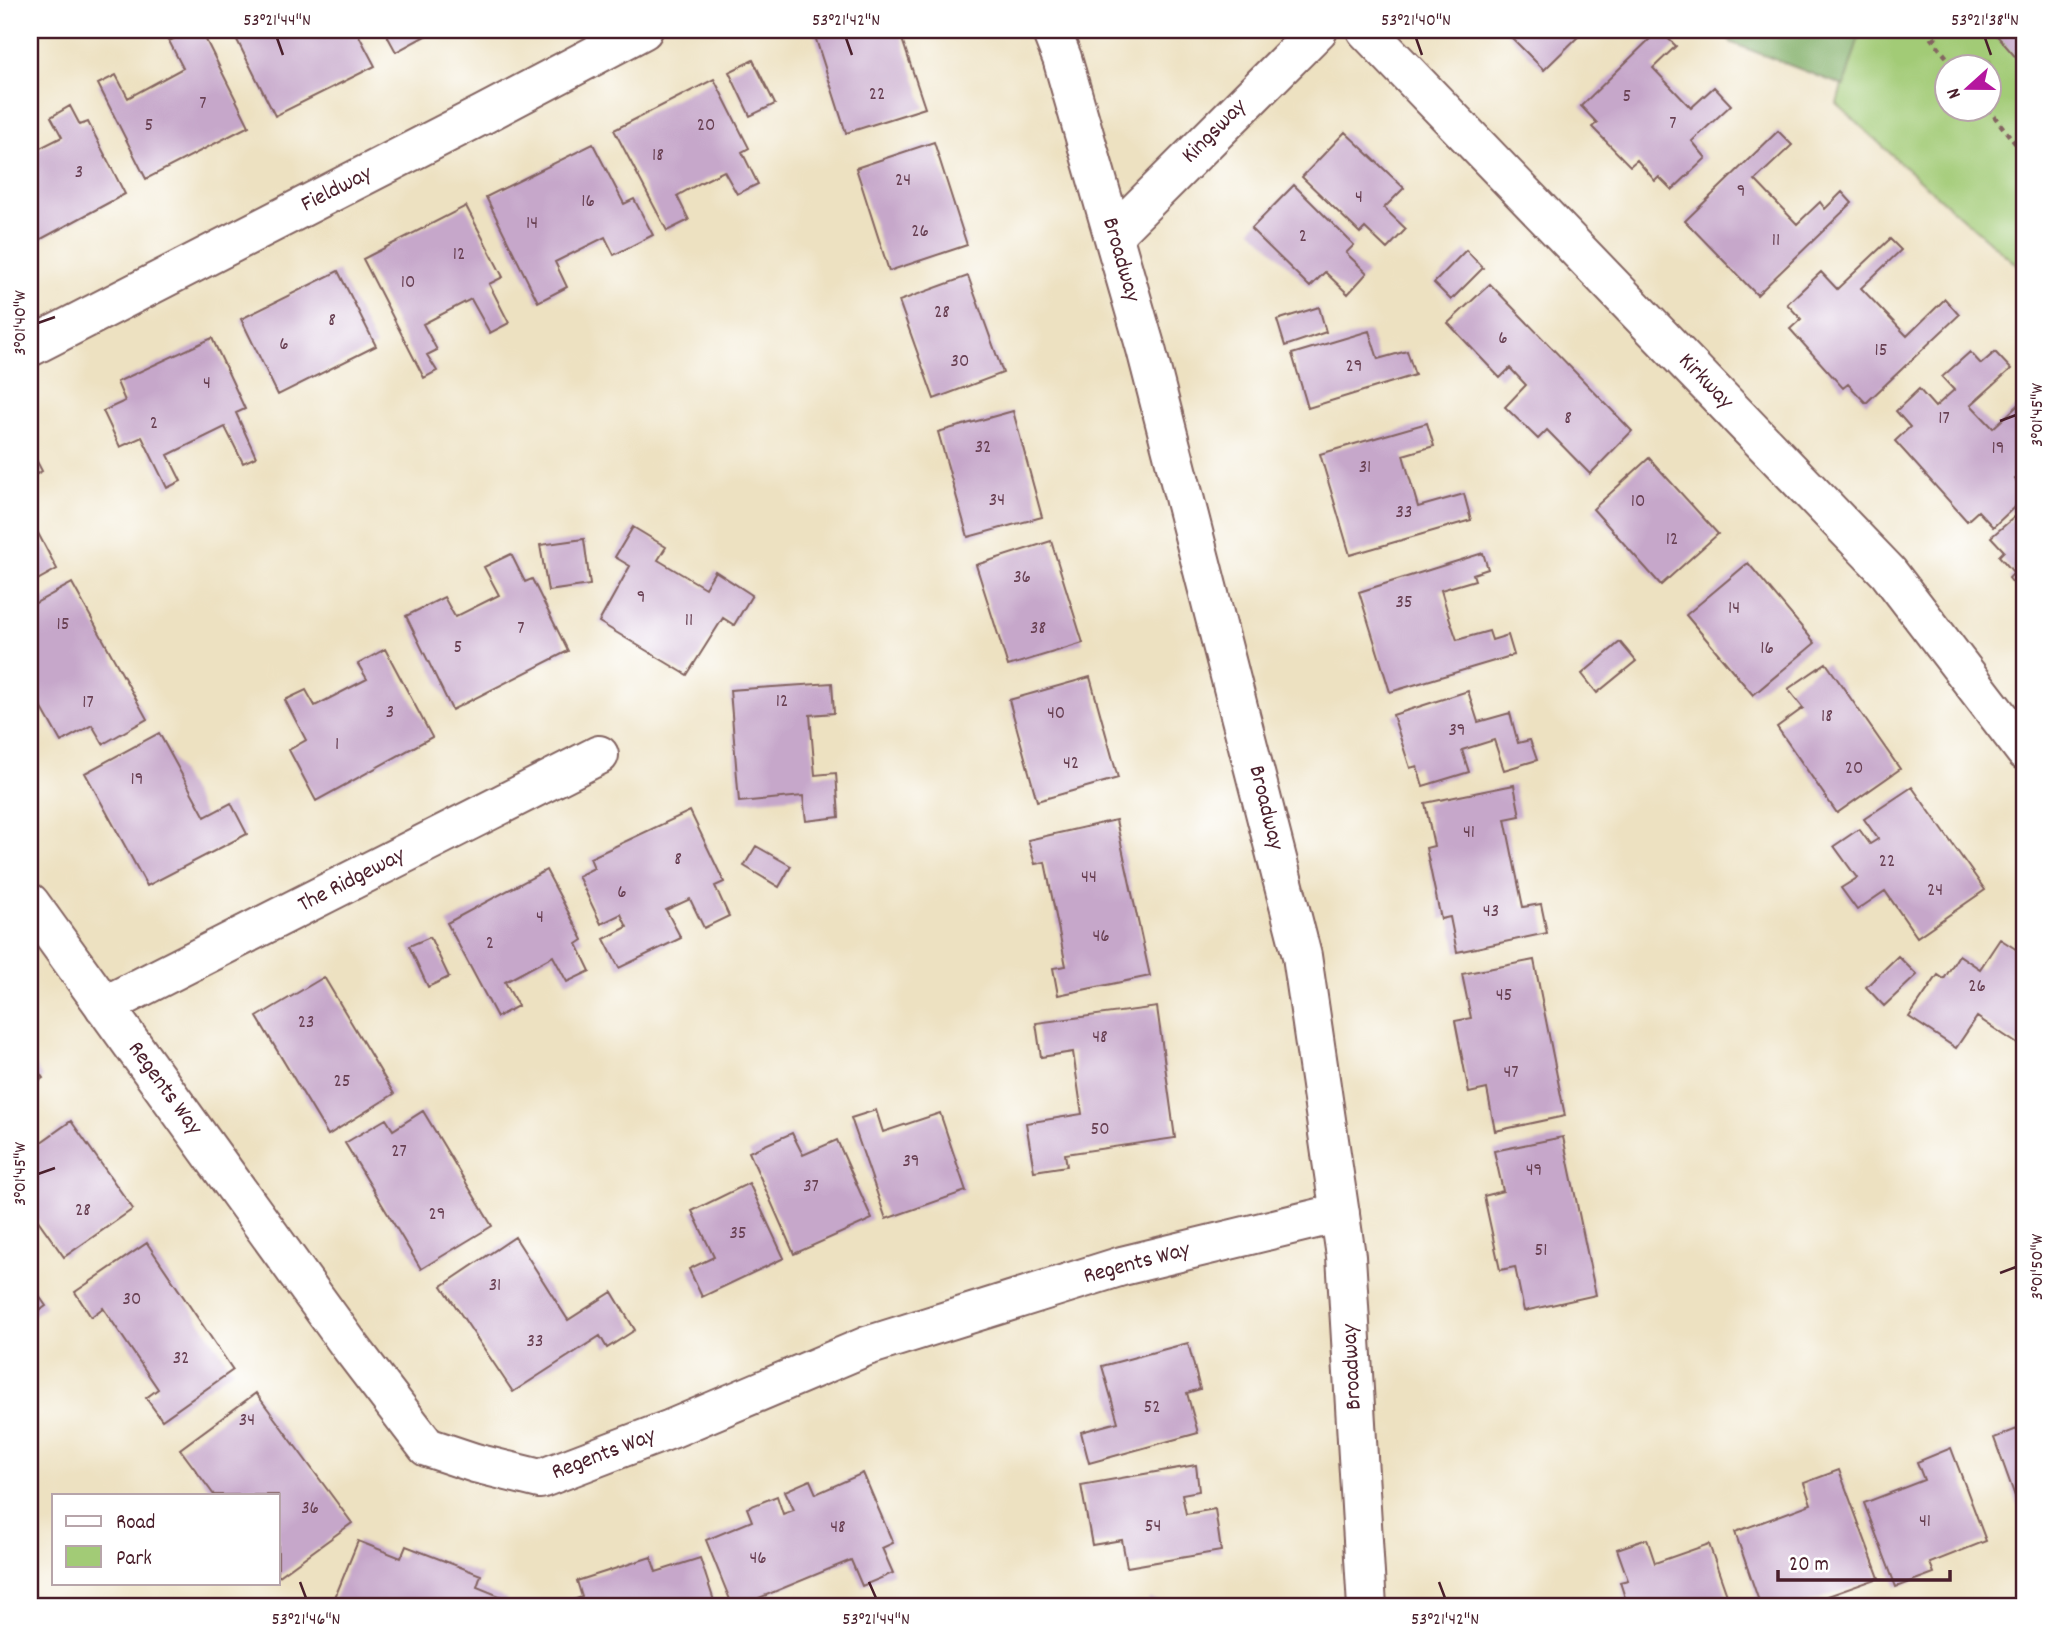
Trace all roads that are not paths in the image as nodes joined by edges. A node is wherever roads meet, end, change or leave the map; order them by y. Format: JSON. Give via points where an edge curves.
{"nodes":[{"id":1,"x":643,"y":30,"type":"edge"},
{"id":2,"x":1051,"y":30,"type":"edge"},
{"id":3,"x":1318,"y":30,"type":"edge"},
{"id":4,"x":1366,"y":30,"type":"edge"},
{"id":5,"x":1113,"y":235,"type":"junction"},
{"id":6,"x":30,"y":348,"type":"edge"},
{"id":7,"x":2025,"y":751,"type":"edge"},
{"id":8,"x":599,"y":755,"type":"dead end"},
{"id":9,"x":30,"y":903,"type":"edge"},
{"id":10,"x":104,"y":1006,"type":"junction"},
{"id":11,"x":1340,"y":1213,"type":"junction"},
{"id":12,"x":1367,"y":1607,"type":"edge"}],
"edges":[{"from":1,"to":6,"type":"street","name":"Fieldway"},
{"from":2,"to":5,"type":"street","name":"Broadway"},
{"from":3,"to":5,"type":"street","name":"Kingsway"},
{"from":4,"to":7,"type":"street","name":"Kirkway","via":[[1888,572]]},
{"from":5,"to":11,"type":"street","name":"Broadway","via":[[1150,362],[1301,956]]},
{"from":8,"to":10,"type":"street","name":"The Ridgeway"},
{"from":9,"to":10,"type":"street","name":"Regents Way"},
{"from":10,"to":11,"type":"street","name":"Regents Way","via":[[427,1447],[540,1479],[867,1346],[1122,1266]]},
{"from":11,"to":12,"type":"street","name":"Broadway"}]}
